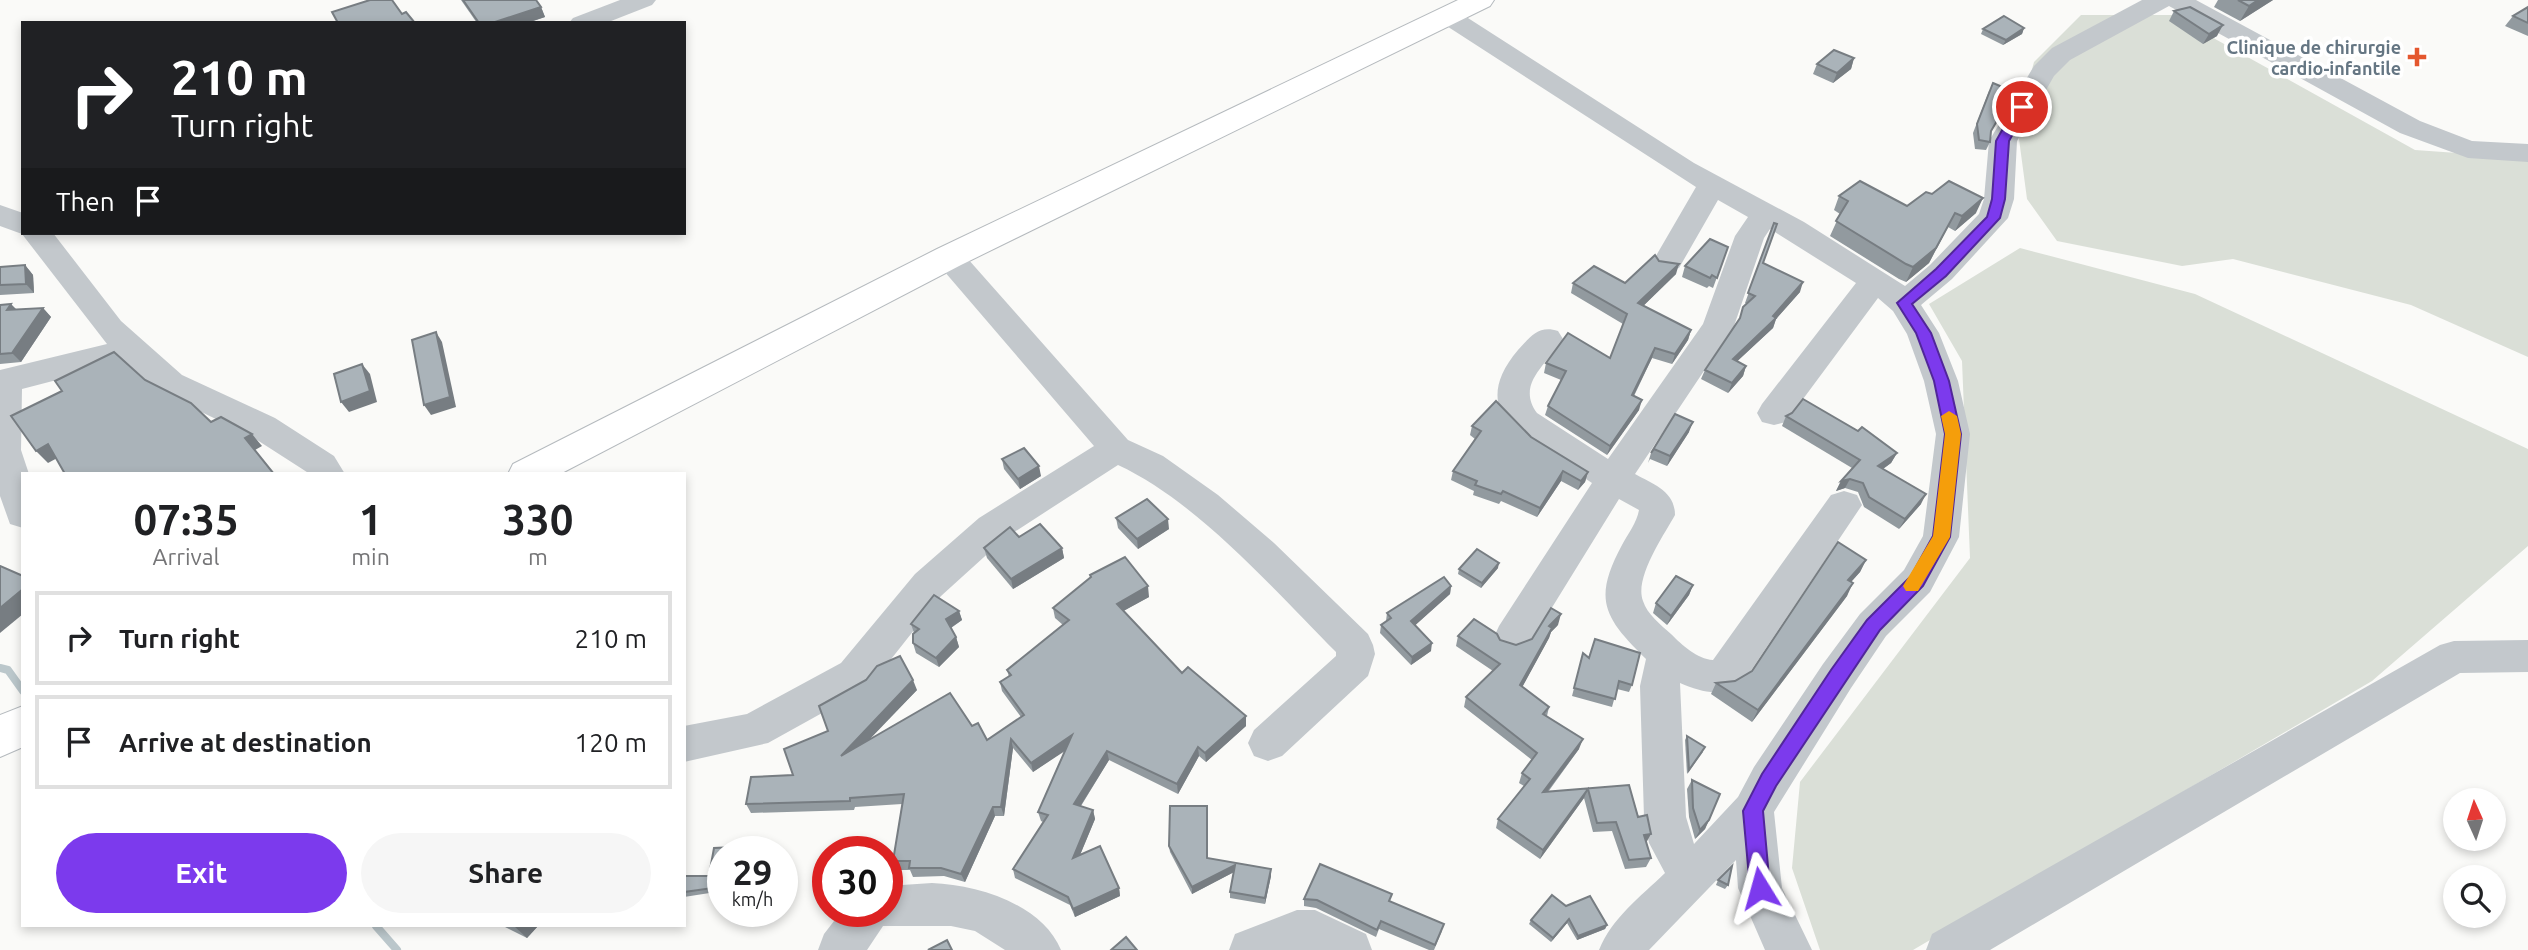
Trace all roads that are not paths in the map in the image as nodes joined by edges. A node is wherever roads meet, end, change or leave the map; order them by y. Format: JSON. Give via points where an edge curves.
{"nodes":[{"id":1,"x":643,"y":0,"type":"edge"},
{"id":2,"x":1480,"y":0,"type":"edge"},
{"id":3,"x":2161,"y":0,"type":"edge"},
{"id":4,"x":2177,"y":0,"type":"edge"},
{"id":5,"x":1448,"y":16,"type":"junction"},
{"id":6,"x":587,"y":21,"type":"edge"},
{"id":7,"x":2528,"y":153,"type":"edge"},
{"id":8,"x":1712,"y":184,"type":"junction"},
{"id":9,"x":1766,"y":214,"type":"junction"},
{"id":10,"x":0,"y":215,"type":"edge"},
{"id":11,"x":21,"y":223,"type":"edge"},
{"id":12,"x":39,"y":235,"type":"edge"},
{"id":13,"x":949,"y":257,"type":"junction"},
{"id":14,"x":1668,"y":261,"type":"edge"},
{"id":15,"x":1874,"y":280,"type":"junction"},
{"id":16,"x":1904,"y":303,"type":"junction"},
{"id":17,"x":1547,"y":339,"type":"dead end"},
{"id":18,"x":131,"y":348,"type":"junction"},
{"id":19,"x":0,"y":384,"type":"edge"},
{"id":20,"x":1774,"y":413,"type":"dead end"},
{"id":21,"x":1116,"y":449,"type":"junction"},
{"id":22,"x":2,"y":450,"type":"edge"},
{"id":23,"x":327,"y":472,"type":"edge"},
{"id":24,"x":531,"y":472,"type":"edge"},
{"id":25,"x":1613,"y":479,"type":"junction"},
{"id":26,"x":1844,"y":505,"type":"dead end"},
{"id":27,"x":21,"y":508,"type":"edge"},
{"id":28,"x":1513,"y":636,"type":"dead end"},
{"id":29,"x":1666,"y":655,"type":"junction"},
{"id":30,"x":2528,"y":656,"type":"edge"},
{"id":31,"x":21,"y":726,"type":"edge"},
{"id":32,"x":0,"y":737,"type":"edge"},
{"id":33,"x":1268,"y":743,"type":"dead end"},
{"id":34,"x":686,"y":744,"type":"edge"},
{"id":35,"x":1753,"y":811,"type":"junction"},
{"id":36,"x":1696,"y":873,"type":"junction"},
{"id":37,"x":903,"y":905,"type":"edge"},
{"id":38,"x":856,"y":927,"type":"edge"},
{"id":39,"x":840,"y":950,"type":"edge"},
{"id":40,"x":1040,"y":950,"type":"edge"},
{"id":41,"x":1251,"y":950,"type":"edge"},
{"id":42,"x":1350,"y":950,"type":"edge"},
{"id":43,"x":1621,"y":950,"type":"edge"},
{"id":44,"x":1790,"y":950,"type":"edge"},
{"id":45,"x":1948,"y":950,"type":"edge"}],
"edges":[{"from":1,"to":6,"type":"street"},
{"from":2,"to":5,"type":"main road"},
{"from":3,"to":16,"type":"street","via":[[2061,54],[2043,72],[2003,141],[1999,199],[1993,218]]},
{"from":4,"to":7,"type":"street","via":[[2410,127],[2468,149]]},
{"from":5,"to":8,"type":"street"},
{"from":5,"to":13,"type":"main road"},
{"from":8,"to":9,"type":"street"},
{"from":8,"to":14,"type":"street"},
{"from":9,"to":15,"type":"street"},
{"from":9,"to":25,"type":"street","via":[[1750,236],[1713,334]]},
{"from":10,"to":11,"type":"street"},
{"from":12,"to":18,"type":"street","via":[[110,329]]},
{"from":13,"to":21,"type":"street"},
{"from":13,"to":24,"type":"main road"},
{"from":15,"to":16,"type":"street"},
{"from":15,"to":20,"type":"street"},
{"from":16,"to":35,"type":"street","via":[[1923,333],[1937,369],[1953,434],[1941,537],[1917,581],[1873,625],[1838,676]]},
{"from":17,"to":25,"type":"street","via":[[1512,386],[1514,410],[1525,422]]},
{"from":18,"to":19,"type":"street"},
{"from":18,"to":23,"type":"street","via":[[170,383],[263,427]]},
{"from":19,"to":22,"type":"street","via":[[7,398]]},
{"from":21,"to":33,"type":"street","via":[[1151,465],[1205,505],[1354,645],[1354,664]]},
{"from":21,"to":34,"type":"street","via":[[992,528],[928,585],[855,675],[754,730]]},
{"from":22,"to":27,"type":"street"},
{"from":25,"to":28,"type":"street"},
{"from":25,"to":29,"type":"street","via":[[1657,506],[1624,580],[1622,595],[1634,619]]},
{"from":26,"to":29,"type":"street","via":[[1730,669],[1718,677],[1705,677]]},
{"from":29,"to":36,"type":"street","via":[[1660,686],[1665,817],[1670,843]]},
{"from":30,"to":45,"type":"street","via":[[2454,657]]},
{"from":31,"to":32,"type":"main road"},
{"from":35,"to":36,"type":"street"},
{"from":35,"to":44,"type":"street","via":[[1760,888]]},
{"from":36,"to":43,"type":"street"},
{"from":37,"to":40,"type":"street","via":[[937,902],[978,908]]},
{"from":38,"to":39,"type":"street"},
{"from":41,"to":42,"type":"street","via":[[1297,932],[1315,932]]}]}
